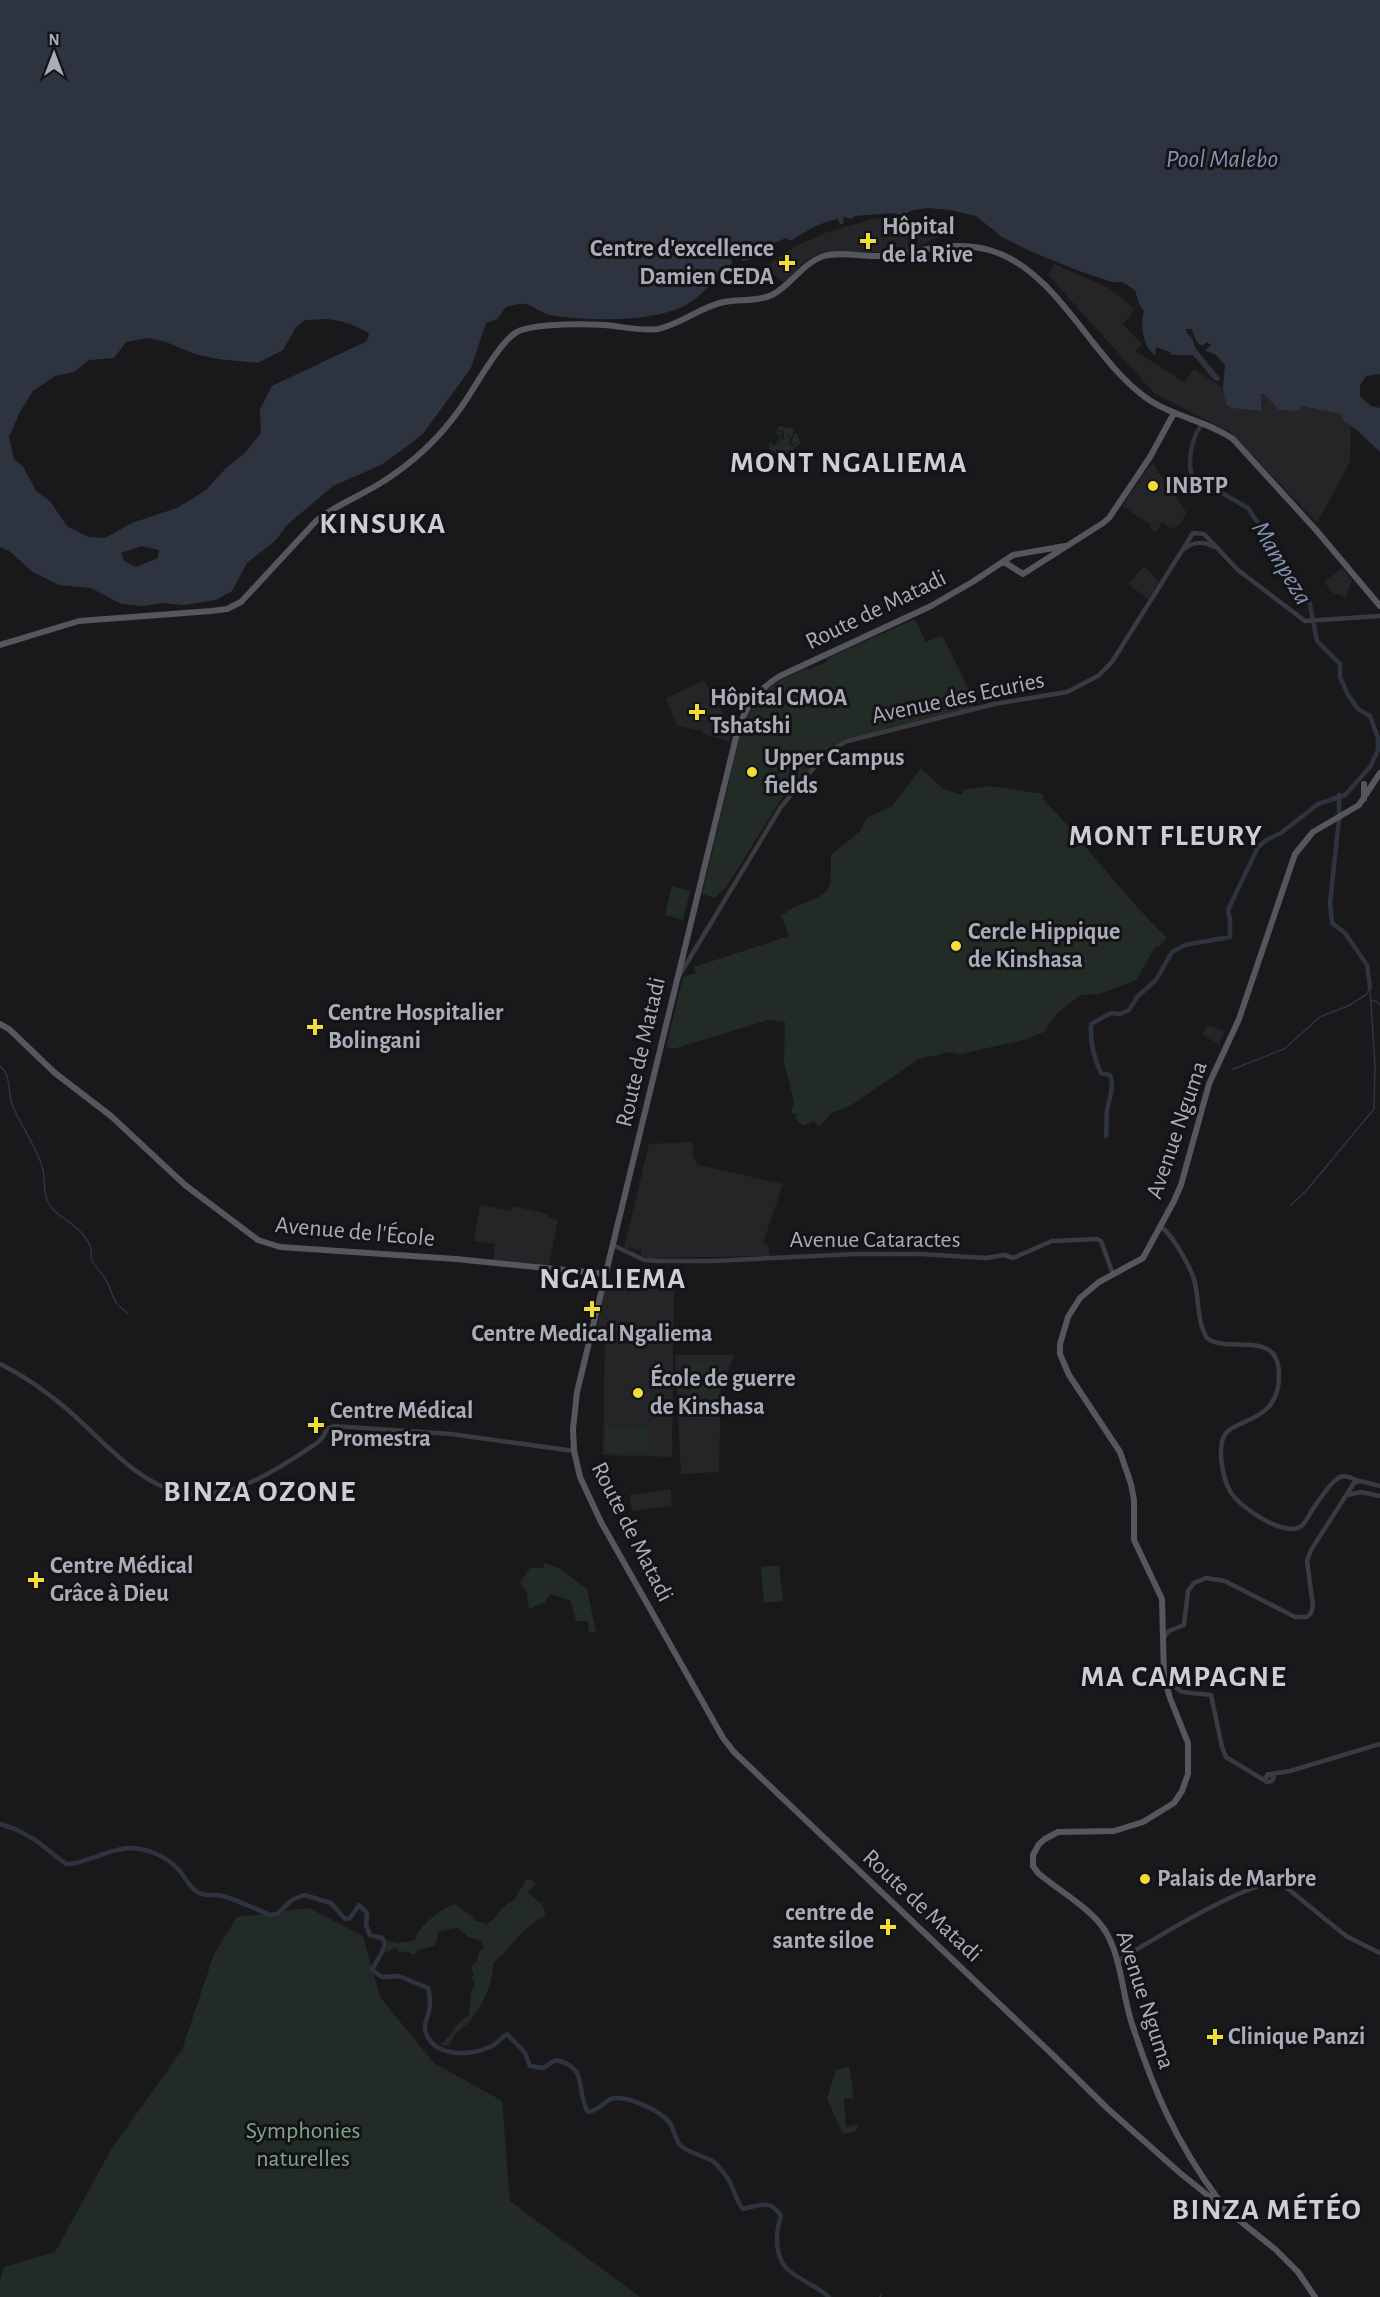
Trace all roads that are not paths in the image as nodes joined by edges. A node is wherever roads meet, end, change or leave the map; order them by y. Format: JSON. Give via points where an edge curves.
{"nodes":[{"id":1,"x":1173,"y":417,"type":"junction"},
{"id":2,"x":1065,"y":546,"type":"junction"},
{"id":3,"x":1218,"y":550,"type":"junction"},
{"id":4,"x":1043,"y":552,"type":"junction"},
{"id":5,"x":1180,"y":554,"type":"junction"},
{"id":6,"x":1047,"y":559,"type":"junction"},
{"id":7,"x":1004,"y":562,"type":"junction"},
{"id":8,"x":1380,"y":606,"type":"edge"},
{"id":9,"x":1378,"y":616,"type":"edge"},
{"id":10,"x":0,"y":645,"type":"edge"},
{"id":11,"x":1379,"y":775,"type":"edge"},
{"id":12,"x":1375,"y":796,"type":"dead end"},
{"id":13,"x":1362,"y":802,"type":"junction"},
{"id":14,"x":683,"y":966,"type":"junction"},
{"id":15,"x":0,"y":1024,"type":"edge"},
{"id":16,"x":1161,"y":1227,"type":"junction"},
{"id":17,"x":613,"y":1245,"type":"junction"},
{"id":18,"x":606,"y":1274,"type":"junction"},
{"id":19,"x":1113,"y":1275,"type":"junction"},
{"id":20,"x":0,"y":1364,"type":"edge"},
{"id":21,"x":574,"y":1451,"type":"junction"},
{"id":22,"x":1356,"y":1482,"type":"junction"},
{"id":23,"x":1380,"y":1486,"type":"edge"},
{"id":24,"x":1347,"y":1495,"type":"junction"},
{"id":25,"x":1380,"y":1496,"type":"edge"},
{"id":26,"x":1163,"y":1625,"type":"junction"},
{"id":27,"x":1174,"y":1627,"type":"junction"},
{"id":28,"x":1163,"y":1638,"type":"junction"},
{"id":29,"x":1165,"y":1680,"type":"junction"},
{"id":30,"x":1380,"y":1744,"type":"edge"},
{"id":31,"x":1380,"y":1953,"type":"edge"},
{"id":32,"x":1116,"y":1962,"type":"junction"},
{"id":33,"x":1208,"y":2186,"type":"junction"},
{"id":34,"x":1202,"y":2190,"type":"junction"},
{"id":35,"x":1225,"y":2207,"type":"junction"},
{"id":36,"x":1317,"y":2297,"type":"edge"}],
"edges":[{"from":1,"to":2,"type":"main road","name":"Route de Matadi","via":[[1109,518]]},
{"from":1,"to":8,"type":"main road","via":[[1202,423],[1233,439]]},
{"from":1,"to":10,"type":"main road","via":[[1130,384],[1032,273],[1005,256],[984,248],[958,245],[878,256],[824,256],[768,297],[718,304],[663,328],[535,326],[516,332],[432,444],[386,480],[317,520],[250,595],[231,607],[79,621]]},
{"from":2,"to":4,"type":"main road","name":"Route de Matadi"},
{"from":2,"to":6,"type":"main road","name":"Route de Matadi"},
{"from":3,"to":5,"type":"street","via":[[1200,542],[1190,544]]},
{"from":3,"to":5,"type":"street","name":"Avenue des Ecuries","via":[[1204,534],[1197,532]]},
{"from":3,"to":9,"type":"street","name":"Avenue des Ecuries","via":[[1302,620]]},
{"from":4,"to":6,"type":"main road"},
{"from":4,"to":7,"type":"main road","name":"Route de Matadi","via":[[1020,554]]},
{"from":5,"to":14,"type":"street","name":"Avenue des Ecuries","via":[[1112,662],[1081,687],[1053,696],[994,704],[838,745],[781,807]]},
{"from":6,"to":7,"type":"main road","name":"Route de Matadi","via":[[1023,574]]},
{"from":7,"to":14,"type":"main road","name":"Route de Matadi","via":[[931,606],[780,676],[756,695],[737,733]]},
{"from":11,"to":13,"type":"main road","name":"Avenue Nguma"},
{"from":11,"to":13,"type":"main road","via":[[1365,784]]},
{"from":12,"to":13,"type":"main road"},
{"from":13,"to":16,"type":"main road","name":"Avenue Nguma","via":[[1312,832],[1295,854],[1239,1019],[1209,1084],[1181,1185]]},
{"from":14,"to":17,"type":"main road","name":"Route de Matadi"},
{"from":15,"to":18,"type":"main road","name":"Avenue de l'École","via":[[111,1116],[185,1185],[263,1242],[280,1247]]},
{"from":16,"to":19,"type":"main road","name":"Avenue Nguma","via":[[1141,1260]]},
{"from":16,"to":22,"type":"street","via":[[1194,1279],[1207,1338],[1216,1343],[1263,1347],[1278,1367],[1278,1384],[1269,1407],[1227,1430],[1222,1437],[1225,1477],[1236,1500],[1261,1519],[1296,1528],[1303,1525],[1321,1496],[1339,1478],[1346,1476]]},
{"from":17,"to":18,"type":"main road","name":"Route de Matadi"},
{"from":17,"to":19,"type":"street","name":"Avenue Cataractes","via":[[644,1260],[660,1262],[856,1254],[1013,1258],[1052,1241],[1096,1239],[1101,1241]]},
{"from":18,"to":21,"type":"main road","name":"Route de Matadi","via":[[577,1392]]},
{"from":19,"to":26,"type":"main road","name":"Avenue Nguma","via":[[1096,1284],[1076,1304],[1064,1328],[1059,1351],[1072,1379],[1124,1461],[1134,1496],[1134,1540],[1162,1596]]},
{"from":20,"to":21,"type":"street","via":[[30,1380],[148,1480],[190,1494],[221,1491],[268,1474],[317,1443],[334,1426],[452,1434]]},
{"from":21,"to":34,"type":"main road","name":"Route de Matadi","via":[[580,1477],[601,1522],[734,1752],[1107,2108]]},
{"from":22,"to":23,"type":"street"},
{"from":22,"to":24,"type":"street"},
{"from":24,"to":25,"type":"street","via":[[1361,1492]]},
{"from":24,"to":27,"type":"street","via":[[1309,1554],[1313,1606],[1307,1617],[1295,1617],[1225,1581],[1206,1578],[1190,1587],[1185,1622]]},
{"from":26,"to":27,"type":"street"},
{"from":26,"to":28,"type":"main road","name":"Avenue Nguma"},
{"from":27,"to":28,"type":"street"},
{"from":28,"to":29,"type":"main road","name":"Avenue Nguma"},
{"from":29,"to":30,"type":"street","via":[[1182,1692],[1211,1695],[1224,1754],[1257,1774],[1269,1776]]},
{"from":29,"to":32,"type":"main road","name":"Avenue Nguma","via":[[1188,1743],[1188,1774],[1179,1796],[1167,1809],[1123,1830],[1058,1832],[1039,1844],[1033,1855],[1038,1873],[1102,1927]]},
{"from":31,"to":32,"type":"street","via":[[1346,1936],[1278,1882],[1233,1894]]},
{"from":32,"to":33,"type":"main road","name":"Avenue Nguma","via":[[1131,2019],[1170,2124]]},
{"from":33,"to":34,"type":"main road"},
{"from":33,"to":35,"type":"main road","name":"Avenue Nguma"},
{"from":34,"to":35,"type":"main road","name":"Route de Matadi"},
{"from":35,"to":36,"type":"main road","name":"Route de Matadi","via":[[1266,2238]]}]}
